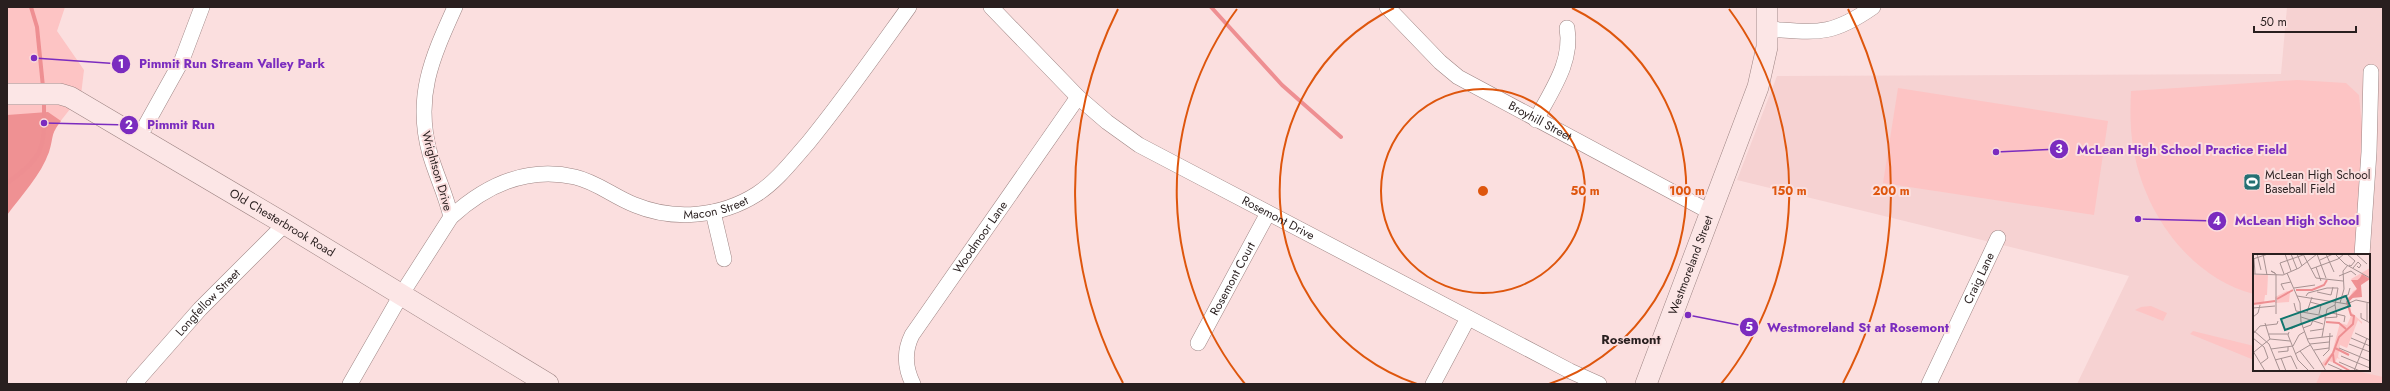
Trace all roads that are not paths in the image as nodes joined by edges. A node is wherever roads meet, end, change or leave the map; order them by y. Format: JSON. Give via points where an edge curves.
{"nodes":[{"id":1,"x":202,"y":7,"type":"edge"},
{"id":2,"x":454,"y":7,"type":"edge"},
{"id":3,"x":909,"y":7,"type":"edge"},
{"id":4,"x":991,"y":7,"type":"edge"},
{"id":5,"x":1387,"y":7,"type":"edge"},
{"id":6,"x":1767,"y":7,"type":"edge"},
{"id":7,"x":1873,"y":7,"type":"edge"},
{"id":8,"x":1567,"y":28,"type":"dead end"},
{"id":9,"x":1767,"y":29,"type":"junction"},
{"id":10,"x":2371,"y":72,"type":"dead end"},
{"id":11,"x":14,"y":94,"type":"edge"},
{"id":12,"x":1078,"y":97,"type":"junction"},
{"id":13,"x":1536,"y":120,"type":"junction"},
{"id":14,"x":138,"y":139,"type":"junction"},
{"id":15,"x":713,"y":212,"type":"junction"},
{"id":16,"x":1710,"y":212,"type":"junction"},
{"id":17,"x":1268,"y":214,"type":"junction"},
{"id":18,"x":451,"y":217,"type":"junction"},
{"id":19,"x":285,"y":224,"type":"junction"},
{"id":20,"x":1998,"y":238,"type":"dead end"},
{"id":21,"x":2362,"y":254,"type":"edge"},
{"id":22,"x":724,"y":259,"type":"dead end"},
{"id":23,"x":401,"y":295,"type":"junction"},
{"id":24,"x":1468,"y":318,"type":"junction"},
{"id":25,"x":1198,"y":343,"type":"dead end"},
{"id":26,"x":134,"y":384,"type":"edge"},
{"id":27,"x":350,"y":384,"type":"edge"},
{"id":28,"x":548,"y":384,"type":"edge"},
{"id":29,"x":913,"y":384,"type":"edge"},
{"id":30,"x":1433,"y":384,"type":"edge"},
{"id":31,"x":1599,"y":384,"type":"edge"},
{"id":32,"x":1646,"y":384,"type":"edge"},
{"id":33,"x":1929,"y":384,"type":"edge"}],
"edges":[{"from":1,"to":14,"type":"street","via":[[182,60]]},
{"from":2,"to":18,"type":"street","name":"Wrightson Drive","via":[[430,64],[423,110],[430,154]]},
{"from":3,"to":15,"type":"street","name":"Macon Street","via":[[834,112],[785,170],[756,194],[734,206]]},
{"from":4,"to":12,"type":"street","name":"Rosemont Drive"},
{"from":5,"to":13,"type":"street","name":"Broyhill Street","via":[[1458,77]]},
{"from":6,"to":9,"type":"street","name":"Westmoreland Street"},
{"from":7,"to":9,"type":"street","via":[[1842,27],[1828,31]]},
{"from":8,"to":13,"type":"street","via":[[1568,50],[1565,64]]},
{"from":9,"to":16,"type":"street","name":"Westmoreland Street","via":[[1758,87]]},
{"from":10,"to":21,"type":"street"},
{"from":11,"to":14,"type":"street","name":"Old Chesterbrook Road","via":[[60,94],[70,97]]},
{"from":12,"to":17,"type":"street","name":"Rosemont Drive","via":[[1107,122],[1152,152]]},
{"from":12,"to":29,"type":"street","name":"Woodmoor Lane","via":[[912,335],[906,351],[906,364]]},
{"from":13,"to":16,"type":"street","name":"Broyhill Street"},
{"from":14,"to":19,"type":"street","name":"Old Chesterbrook Road"},
{"from":15,"to":18,"type":"street","name":"Macon Street","via":[[674,215],[653,211],[634,205],[595,184],[575,177],[554,174],[515,178],[496,185],[479,194]]},
{"from":15,"to":22,"type":"street"},
{"from":16,"to":32,"type":"street","name":"Westmoreland Street"},
{"from":17,"to":24,"type":"street","name":"Rosemont Drive"},
{"from":17,"to":25,"type":"street","name":"Rosemont Court"},
{"from":18,"to":23,"type":"street","name":"Wrightson Drive"},
{"from":19,"to":23,"type":"street","name":"Old Chesterbrook Road"},
{"from":19,"to":26,"type":"street","name":"Longfellow Street","via":[[200,309]]},
{"from":20,"to":33,"type":"street","name":"Craig Lane"},
{"from":23,"to":27,"type":"street","name":"Wrightson Drive"},
{"from":23,"to":28,"type":"street","name":"Old Chesterbrook Road"},
{"from":24,"to":30,"type":"street"},
{"from":24,"to":31,"type":"street","name":"Rosemont Drive","via":[[1570,372]]}]}
